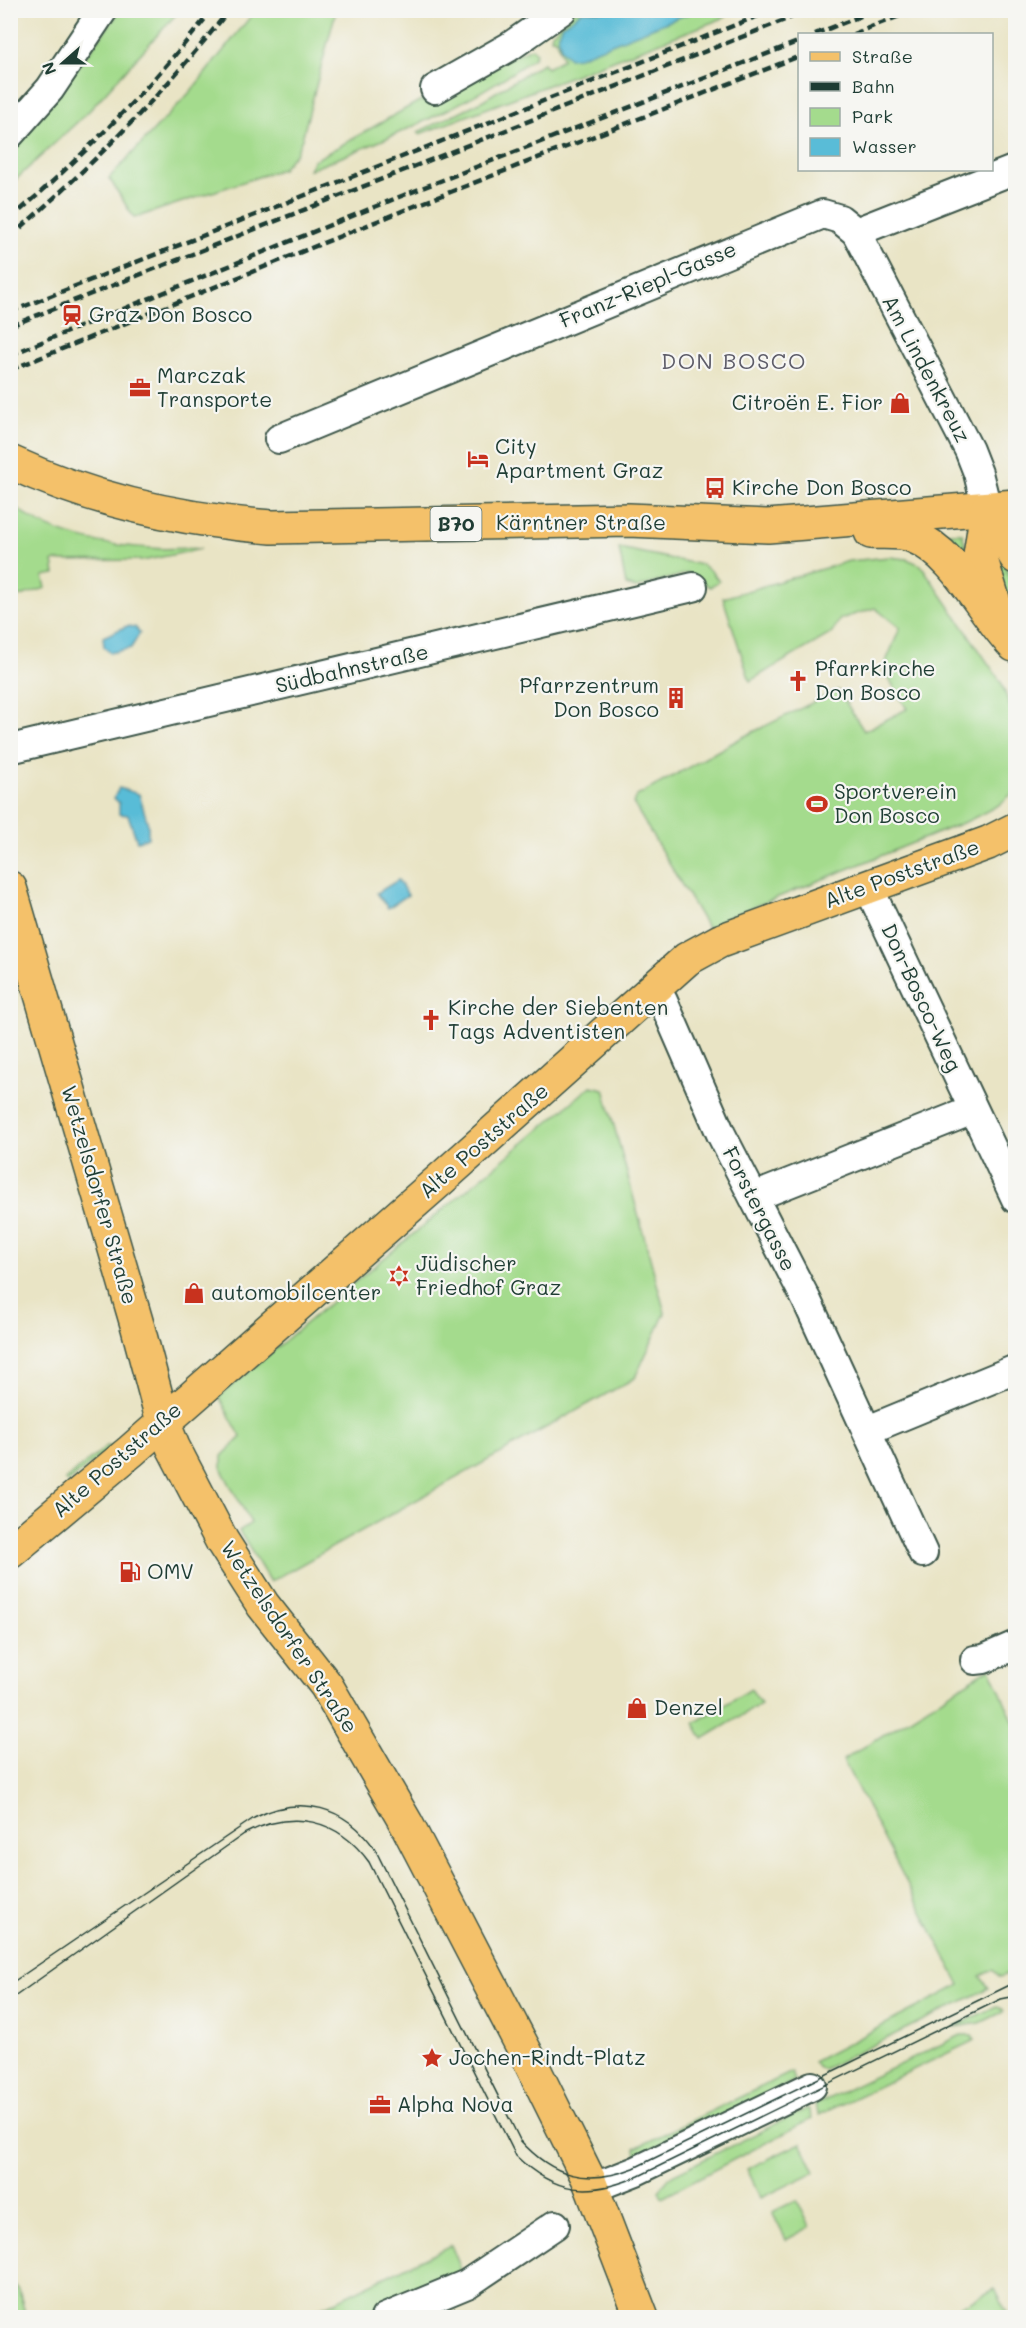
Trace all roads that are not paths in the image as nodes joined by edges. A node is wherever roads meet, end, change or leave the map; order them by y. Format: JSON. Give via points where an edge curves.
{"nodes":[{"id":1,"x":103,"y":10,"type":"edge"},
{"id":2,"x":562,"y":10,"type":"edge"},
{"id":3,"x":435,"y":89,"type":"dead end"},
{"id":4,"x":10,"y":134,"type":"edge"},
{"id":5,"x":1016,"y":169,"type":"edge"},
{"id":6,"x":856,"y":232,"type":"junction"},
{"id":7,"x":279,"y":440,"type":"dead end"},
{"id":8,"x":10,"y":462,"type":"edge"},
{"id":9,"x":1001,"y":507,"type":"edge"},
{"id":10,"x":768,"y":526,"type":"junction"},
{"id":11,"x":1016,"y":557,"type":"edge"},
{"id":12,"x":693,"y":587,"type":"dead end"},
{"id":13,"x":1015,"y":646,"type":"edge"},
{"id":14,"x":10,"y":749,"type":"edge"},
{"id":15,"x":1016,"y":829,"type":"edge"},
{"id":16,"x":868,"y":886,"type":"junction"},
{"id":17,"x":10,"y":888,"type":"edge"},
{"id":18,"x":653,"y":988,"type":"junction"},
{"id":19,"x":973,"y":1110,"type":"junction"},
{"id":20,"x":754,"y":1197,"type":"junction"},
{"id":21,"x":1016,"y":1199,"type":"edge"},
{"id":22,"x":1016,"y":1370,"type":"edge"},
{"id":23,"x":163,"y":1422,"type":"junction"},
{"id":24,"x":868,"y":1430,"type":"junction"},
{"id":25,"x":10,"y":1552,"type":"edge"},
{"id":26,"x":923,"y":1553,"type":"dead end"},
{"id":27,"x":1016,"y":1646,"type":"edge"},
{"id":28,"x":975,"y":1660,"type":"dead end"},
{"id":29,"x":812,"y":2086,"type":"dead end"},
{"id":30,"x":591,"y":2185,"type":"junction"},
{"id":31,"x":555,"y":2225,"type":"dead end"},
{"id":32,"x":385,"y":2318,"type":"edge"},
{"id":33,"x":642,"y":2318,"type":"edge"}],
"edges":[{"from":1,"to":4,"type":"street","via":[[50,89]]},
{"from":2,"to":3,"type":"street","via":[[509,47]]},
{"from":5,"to":6,"type":"street"},
{"from":6,"to":7,"type":"street","name":"Franz-Riepl-Gasse","via":[[840,219],[823,214]]},
{"from":6,"to":9,"type":"street","name":"Am Lindenkreuz","via":[[978,473]]},
{"from":8,"to":10,"type":"main road","name":"Kärntner Straße","number":"B70","via":[[110,500],[227,524],[346,527],[629,520]]},
{"from":9,"to":10,"type":"main road","name":"Kärntner Straße","number":"B70"},
{"from":9,"to":11,"type":"main road"},
{"from":9,"to":13,"type":"main road","via":[[980,556],[989,592]]},
{"from":10,"to":13,"type":"main road","via":[[912,535],[943,554],[994,625]]},
{"from":12,"to":14,"type":"street","name":"Südbahnstraße"},
{"from":15,"to":16,"type":"main road","name":"Alte Poststraße","via":[[988,843]]},
{"from":16,"to":18,"type":"main road","name":"Alte Poststraße","via":[[720,940],[687,959]]},
{"from":16,"to":19,"type":"street","name":"Don-Bosco-Weg"},
{"from":17,"to":23,"type":"main road","name":"Wetzelsdorfer Straße"},
{"from":18,"to":20,"type":"street","name":"Forstergasse","via":[[663,1001],[721,1134]]},
{"from":18,"to":23,"type":"main road","name":"Alte Poststraße","via":[[539,1093]]},
{"from":19,"to":20,"type":"street"},
{"from":19,"to":21,"type":"street","name":"Don-Bosco-Weg"},
{"from":20,"to":24,"type":"street","name":"Forstergasse"},
{"from":22,"to":24,"type":"street"},
{"from":23,"to":25,"type":"main road","name":"Alte Poststraße"},
{"from":23,"to":30,"type":"main road","name":"Wetzelsdorfer Straße","via":[[172,1448],[222,1541],[263,1605],[326,1685],[361,1743],[506,2014]]},
{"from":24,"to":26,"type":"street","name":"Forstergasse"},
{"from":27,"to":28,"type":"street"},
{"from":29,"to":30,"type":"street","via":[[616,2180]]},
{"from":30,"to":33,"type":"main road","name":"Wetzelsdorfer Straße"},
{"from":31,"to":32,"type":"street","via":[[467,2284]]}]}
